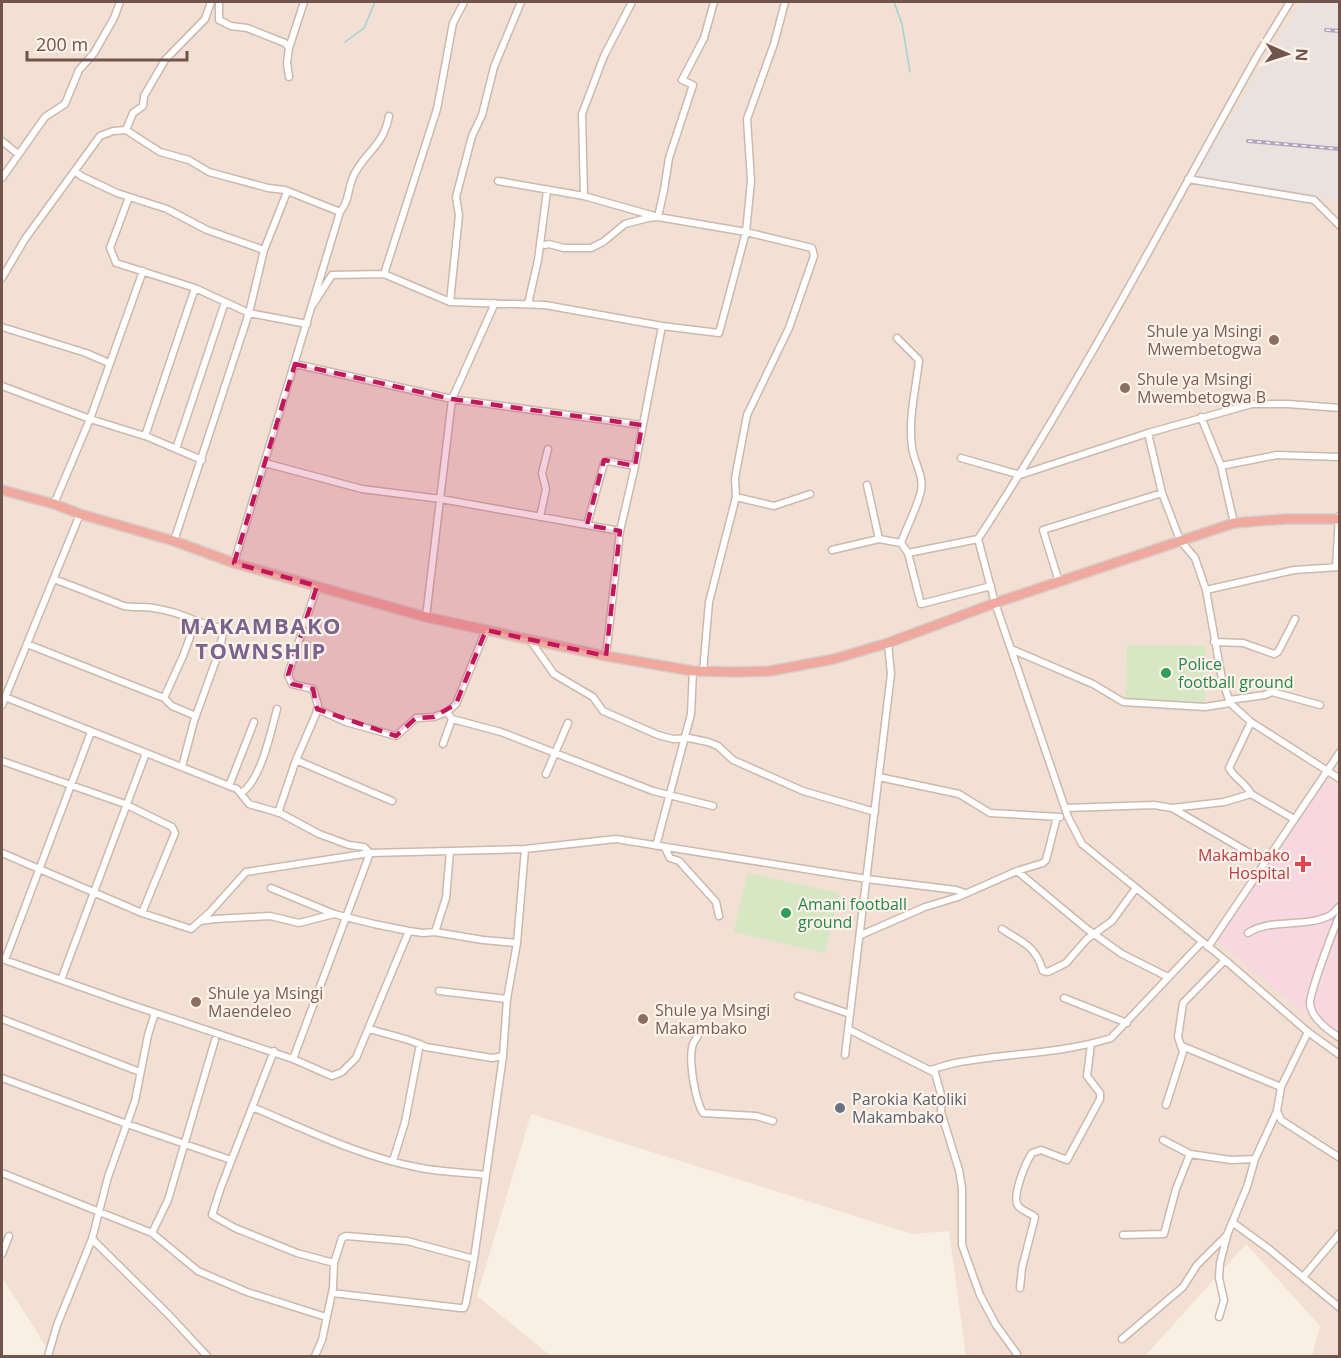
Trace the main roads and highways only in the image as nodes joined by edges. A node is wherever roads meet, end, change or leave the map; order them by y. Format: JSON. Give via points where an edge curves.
{"nodes":[{"id":1,"x":2,"y":490,"type":"edge"},
{"id":2,"x":1339,"y":518,"type":"edge"}],
"edges":[{"from":1,"to":2,"type":"highway","via":[[234,563],[426,617],[606,656],[698,671],[770,671],[834,659],[1234,523]]}]}
